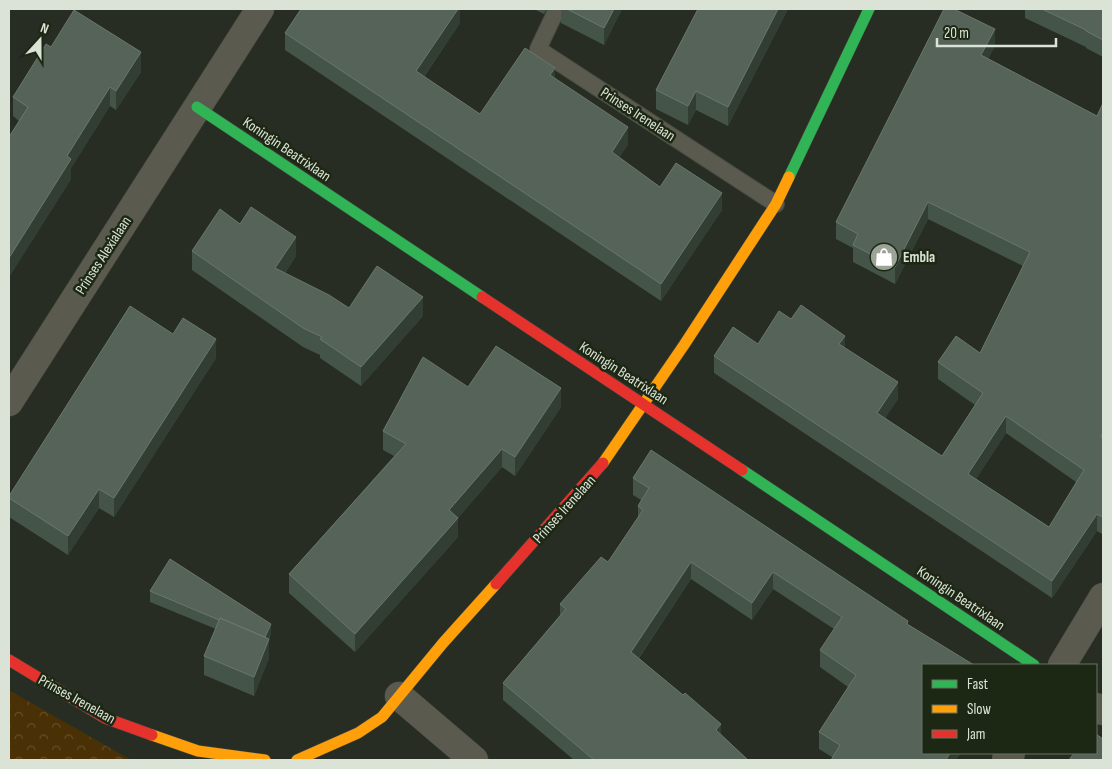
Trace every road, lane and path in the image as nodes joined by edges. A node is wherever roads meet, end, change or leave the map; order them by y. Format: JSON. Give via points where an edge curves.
{"nodes":[{"id":1,"x":260,"y":9,"type":"edge"},
{"id":2,"x":558,"y":9,"type":"edge"},
{"id":3,"x":869,"y":9,"type":"edge"},
{"id":4,"x":197,"y":108,"type":"junction"},
{"id":5,"x":776,"y":204,"type":"junction"},
{"id":6,"x":9,"y":402,"type":"edge"},
{"id":7,"x":644,"y":404,"type":"junction"},
{"id":8,"x":1103,"y":597,"type":"edge"},
{"id":9,"x":9,"y":660,"type":"edge"},
{"id":10,"x":1033,"y":664,"type":"edge"},
{"id":11,"x":1063,"y":664,"type":"edge"},
{"id":12,"x":400,"y":696,"type":"junction"},
{"id":13,"x":265,"y":760,"type":"edge"},
{"id":14,"x":297,"y":760,"type":"edge"},
{"id":15,"x":474,"y":760,"type":"edge"}],
"edges":[{"from":1,"to":4,"type":"street","name":"Prinses Alexialaan"},
{"from":2,"to":5,"type":"lane","name":"Prinses Irenelaan","via":[[538,49]]},
{"from":3,"to":5,"type":"street","name":"Prinses Irenelaan"},
{"from":4,"to":6,"type":"street","name":"Prinses Alexialaan"},
{"from":4,"to":7,"type":"street","name":"Koningin Beatrixlaan"},
{"from":5,"to":7,"type":"street","name":"Prinses Irenelaan"},
{"from":7,"to":10,"type":"street","name":"Koningin Beatrixlaan"},
{"from":7,"to":12,"type":"street","name":"Prinses Irenelaan","via":[[598,470],[443,643]]},
{"from":8,"to":11,"type":"street"},
{"from":9,"to":13,"type":"street","name":"Prinses Irenelaan","via":[[105,718],[198,751]]},
{"from":12,"to":14,"type":"street","name":"Prinses Irenelaan","via":[[382,716],[358,733]]},
{"from":12,"to":15,"type":"street"}]}
